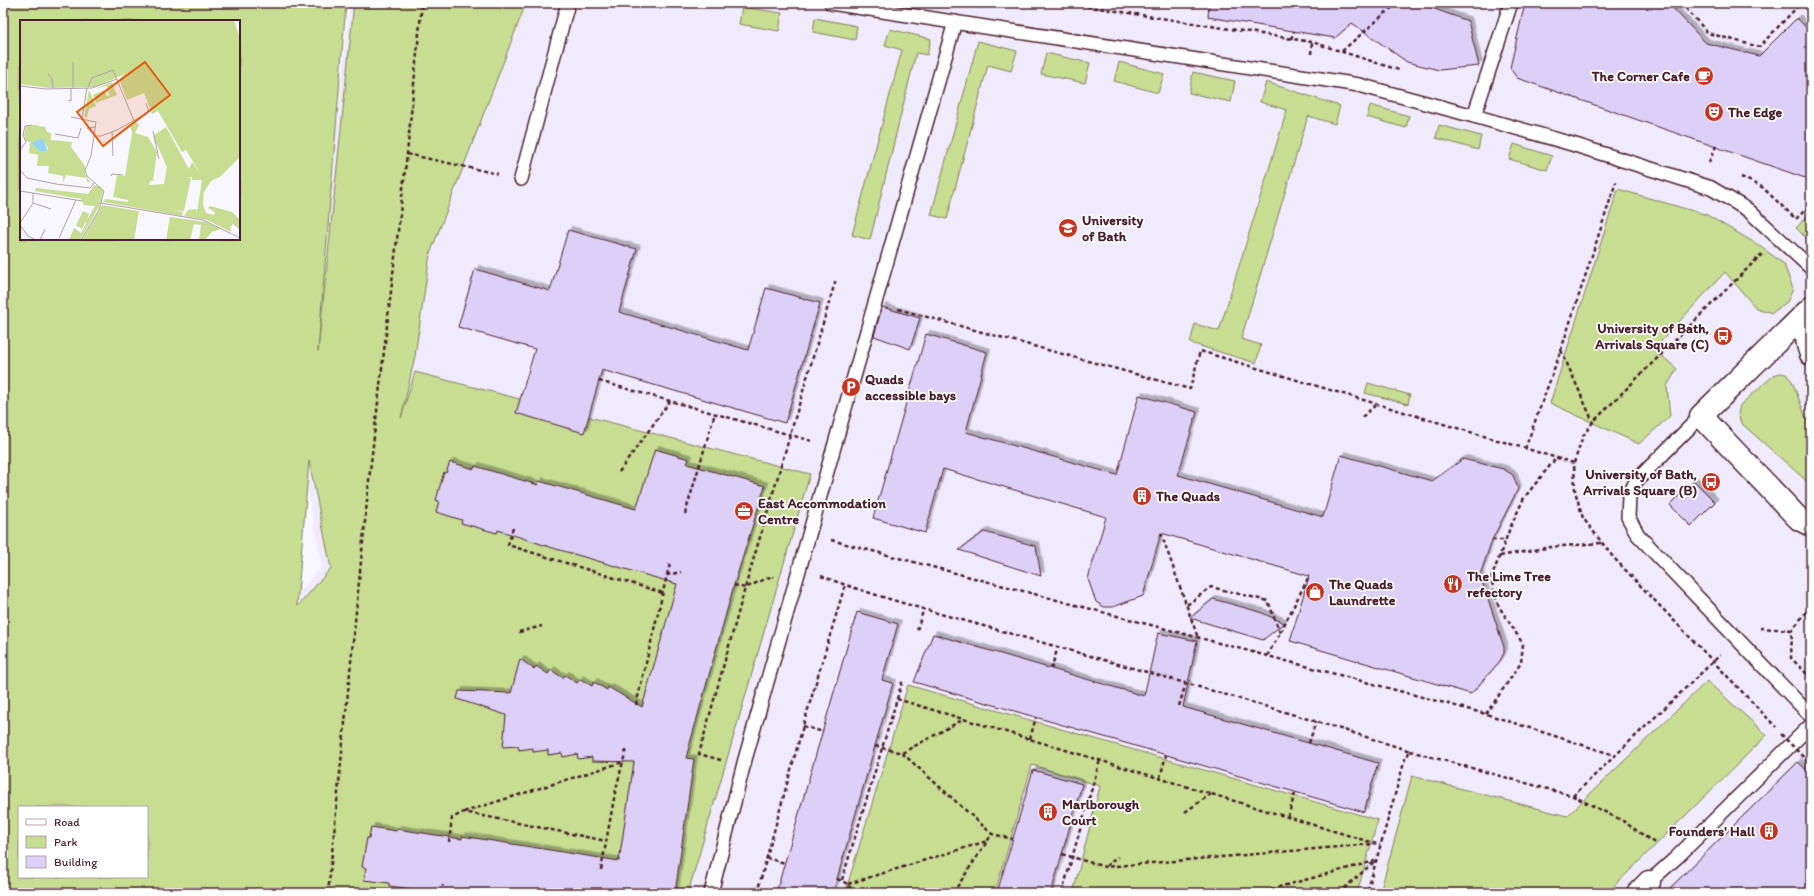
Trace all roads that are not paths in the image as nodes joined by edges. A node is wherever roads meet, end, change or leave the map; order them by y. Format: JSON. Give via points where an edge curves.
{"nodes":[{"id":1,"x":568,"y":3,"type":"edge"},
{"id":2,"x":831,"y":3,"type":"edge"},
{"id":3,"x":1511,"y":3,"type":"edge"},
{"id":4,"x":955,"y":22,"type":"junction"},
{"id":5,"x":1474,"y":116,"type":"junction"},
{"id":6,"x":521,"y":179,"type":"road end"},
{"id":7,"x":1811,"y":268,"type":"edge"},
{"id":8,"x":1811,"y":308,"type":"edge"},
{"id":9,"x":1811,"y":312,"type":"edge"},
{"id":10,"x":1811,"y":354,"type":"edge"},
{"id":11,"x":1701,"y":416,"type":"junction"},
{"id":12,"x":1811,"y":526,"type":"edge"},
{"id":13,"x":1811,"y":716,"type":"edge"},
{"id":14,"x":1811,"y":726,"type":"edge"},
{"id":15,"x":1643,"y":887,"type":"edge"},
{"id":16,"x":711,"y":893,"type":"edge"}],
"edges":[{"from":1,"to":6,"type":"lane"},
{"from":2,"to":4,"type":"lane"},
{"from":3,"to":5,"type":"lane"},
{"from":4,"to":5,"type":"lane","via":[[1358,85]]},
{"from":4,"to":16,"type":"lane","via":[[744,763]]},
{"from":5,"to":7,"type":"lane","via":[[1710,188],[1748,210]]},
{"from":8,"to":11,"type":"street"},
{"from":9,"to":10,"type":"street","via":[[1806,324],[1807,344]]},
{"from":11,"to":12,"type":"street","via":[[1799,519]]},
{"from":11,"to":13,"type":"lane","via":[[1636,481],[1629,496],[1628,517],[1638,535]]},
{"from":14,"to":15,"type":"lane"}]}
